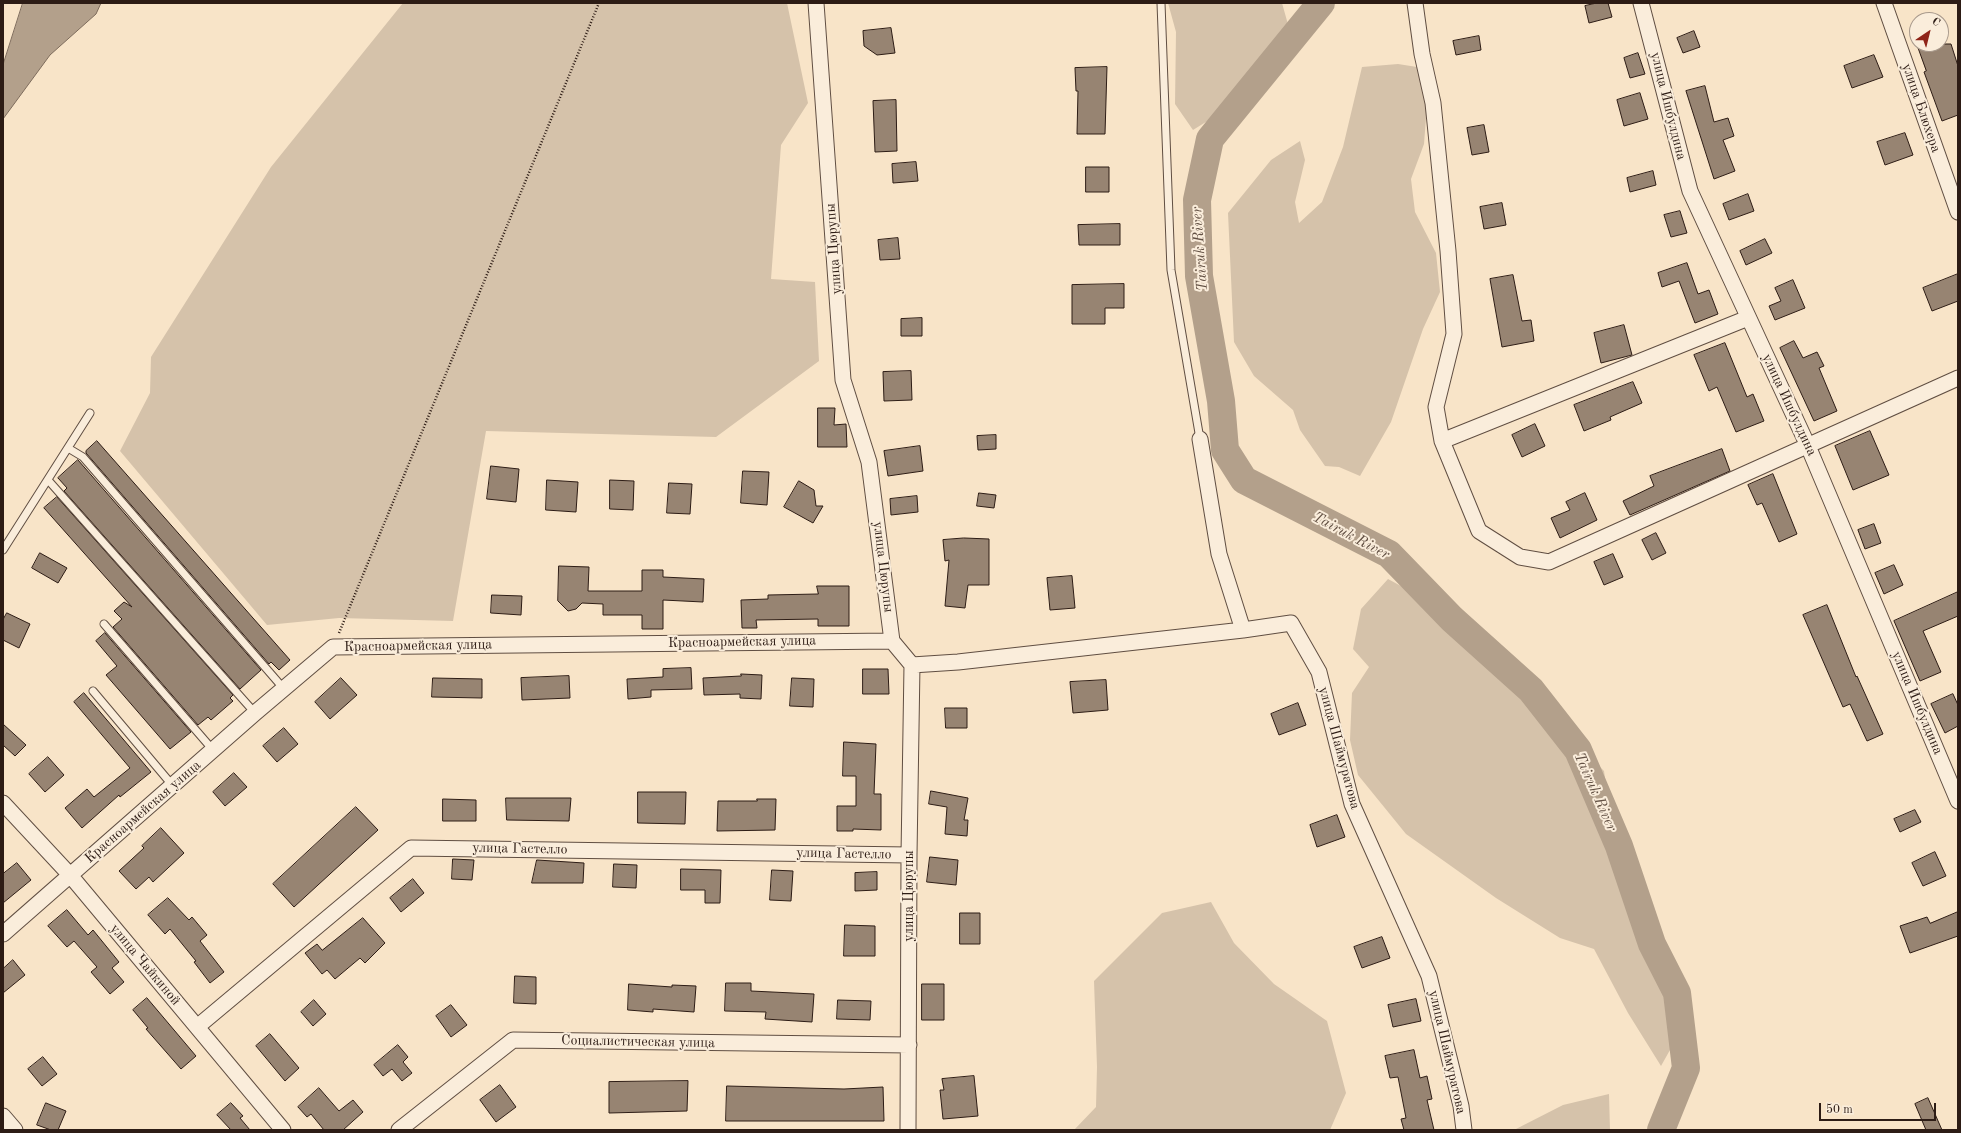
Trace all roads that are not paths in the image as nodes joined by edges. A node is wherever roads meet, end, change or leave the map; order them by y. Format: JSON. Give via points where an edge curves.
{"nodes":[{"id":1,"x":816,"y":3,"type":"edge"},
{"id":2,"x":1161,"y":3,"type":"edge"},
{"id":3,"x":1415,"y":3,"type":"edge"},
{"id":4,"x":1641,"y":3,"type":"edge"},
{"id":5,"x":1884,"y":3,"type":"edge"},
{"id":6,"x":1958,"y":212,"type":"edge"},
{"id":7,"x":1748,"y":318,"type":"junction"},
{"id":8,"x":1958,"y":378,"type":"edge"},
{"id":9,"x":90,"y":413,"type":"dead end"},
{"id":10,"x":1200,"y":439,"type":"joint"},
{"id":11,"x":1442,"y":441,"type":"junction"},
{"id":12,"x":1808,"y":446,"type":"junction"},
{"id":13,"x":68,"y":448,"type":"junction"},
{"id":14,"x":48,"y":480,"type":"junction"},
{"id":15,"x":3,"y":550,"type":"edge"},
{"id":16,"x":104,"y":624,"type":"dead end"},
{"id":17,"x":1242,"y":630,"type":"junction"},
{"id":18,"x":892,"y":641,"type":"junction"},
{"id":19,"x":912,"y":665,"type":"junction"},
{"id":20,"x":284,"y":690,"type":"junction"},
{"id":21,"x":93,"y":691,"type":"dead end"},
{"id":22,"x":255,"y":713,"type":"junction"},
{"id":23,"x":214,"y":751,"type":"junction"},
{"id":24,"x":173,"y":786,"type":"junction"},
{"id":25,"x":1958,"y":801,"type":"edge"},
{"id":26,"x":3,"y":803,"type":"edge"},
{"id":27,"x":909,"y":855,"type":"junction"},
{"id":28,"x":70,"y":875,"type":"junction"},
{"id":29,"x":3,"y":934,"type":"edge"},
{"id":30,"x":197,"y":1027,"type":"junction"},
{"id":31,"x":909,"y":1045,"type":"junction"},
{"id":32,"x":3,"y":1116,"type":"edge"},
{"id":33,"x":15,"y":1130,"type":"edge"},
{"id":34,"x":283,"y":1130,"type":"edge"},
{"id":35,"x":398,"y":1130,"type":"edge"},
{"id":36,"x":908,"y":1130,"type":"edge"},
{"id":37,"x":1464,"y":1130,"type":"edge"}],
"edges":[{"from":1,"to":18,"type":"street","name":"улица Цюрупы","via":[[844,380],[869,462]]},
{"from":2,"to":10,"type":"lane","via":[[1172,270]]},
{"from":3,"to":11,"type":"street","via":[[1422,54],[1433,103],[1454,334],[1436,407]]},
{"from":4,"to":7,"type":"street","name":"улица Ишбулдина","via":[[1690,191]]},
{"from":5,"to":6,"type":"street","name":"улица Блюхера"},
{"from":7,"to":11,"type":"street"},
{"from":7,"to":12,"type":"street","name":"улица Ишбулдина"},
{"from":8,"to":12,"type":"street"},
{"from":9,"to":13,"type":"lane"},
{"from":10,"to":17,"type":"street","via":[[1219,554]]},
{"from":11,"to":12,"type":"street","via":[[1479,531],[1520,557],[1549,562]]},
{"from":12,"to":25,"type":"street","name":"улица Ишбулдина"},
{"from":13,"to":14,"type":"lane"},
{"from":13,"to":20,"type":"lane","via":[[83,457]]},
{"from":14,"to":15,"type":"lane"},
{"from":14,"to":22,"type":"lane"},
{"from":16,"to":23,"type":"lane"},
{"from":17,"to":19,"type":"street"},
{"from":17,"to":37,"type":"street","name":"улица Шаймуратова","via":[[1291,624],[1319,672],[1352,804],[1428,976],[1461,1106]]},
{"from":18,"to":19,"type":"street"},
{"from":18,"to":20,"type":"street","name":"Красноармейская улица","via":[[333,647]]},
{"from":19,"to":27,"type":"street","name":"улица Цюрупы"},
{"from":20,"to":22,"type":"street","name":"Красноармейская улица"},
{"from":21,"to":24,"type":"lane"},
{"from":22,"to":23,"type":"street","name":"Красноармейская улица"},
{"from":23,"to":24,"type":"street","name":"Красноармейская улица"},
{"from":24,"to":28,"type":"street","name":"Красноармейская улица"},
{"from":26,"to":28,"type":"street","name":"улица Чайкиной"},
{"from":27,"to":30,"type":"street","name":"улица Гастелло","via":[[411,848]]},
{"from":27,"to":31,"type":"street","name":"улица Цюрупы"},
{"from":28,"to":29,"type":"street","name":"Красноармейская улица"},
{"from":28,"to":30,"type":"street","name":"улица Чайкиной"},
{"from":30,"to":34,"type":"street","name":"улица Чайкиной"},
{"from":31,"to":35,"type":"street","name":"Социалистическая улица","via":[[513,1040]]},
{"from":31,"to":36,"type":"street","name":"улица Цюрупы"},
{"from":32,"to":33,"type":"street"}]}
